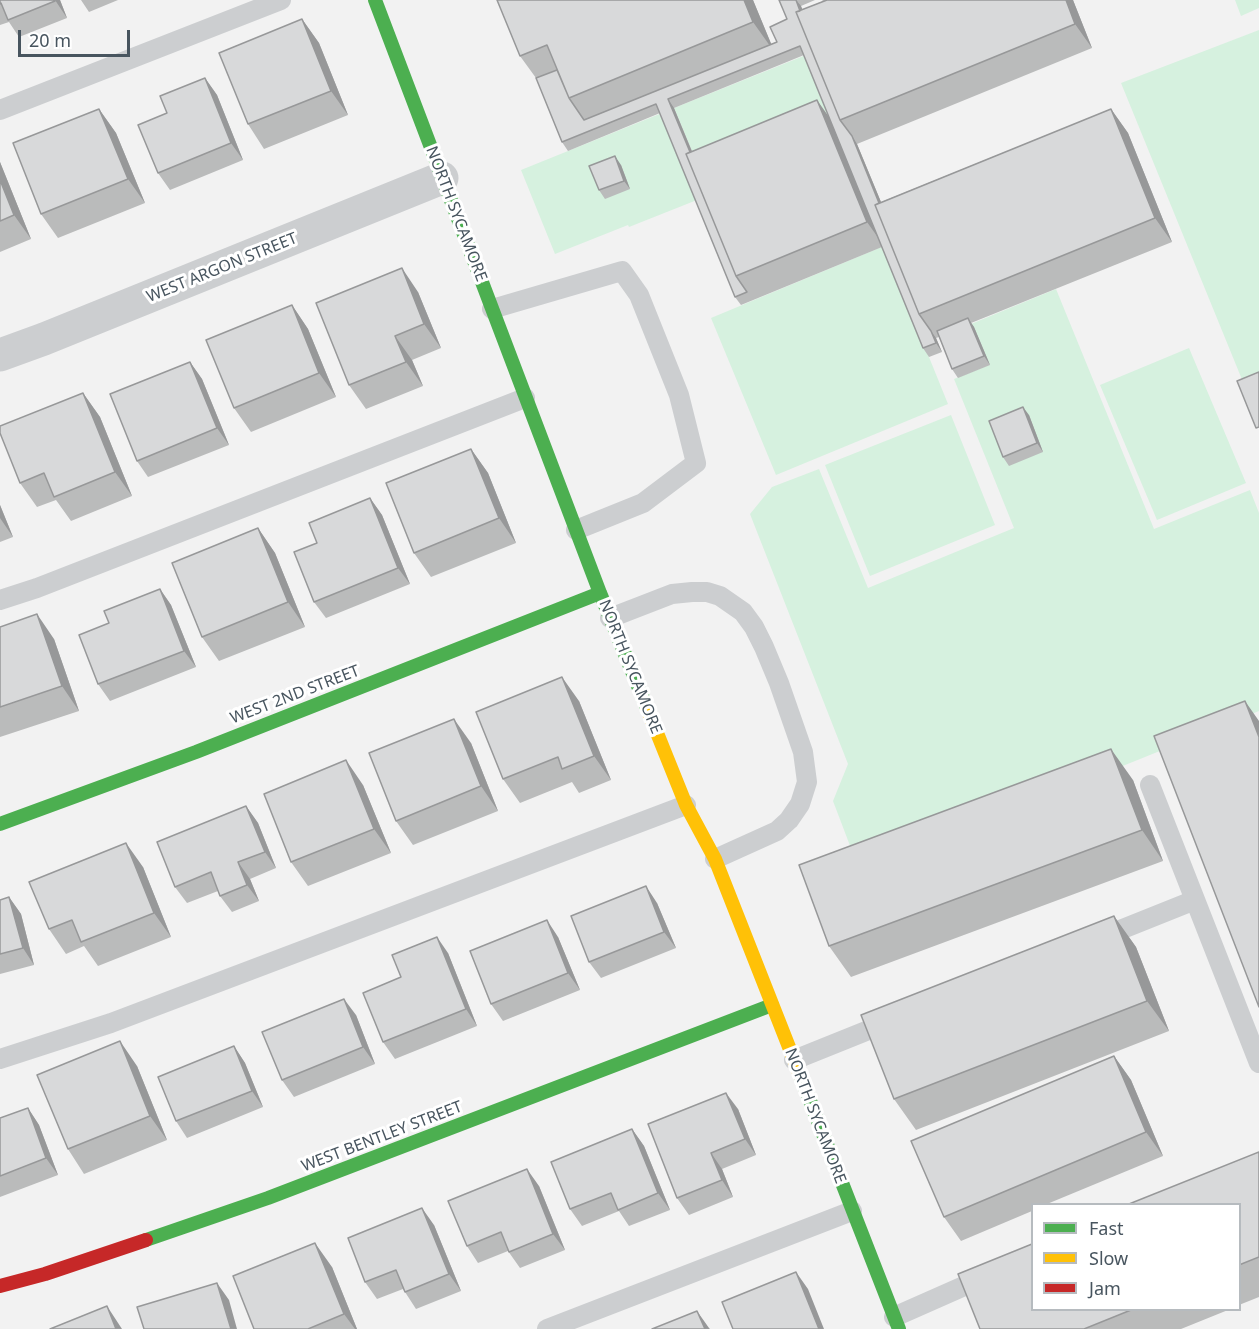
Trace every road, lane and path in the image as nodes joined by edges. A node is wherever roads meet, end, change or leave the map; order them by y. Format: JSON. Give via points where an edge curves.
{"nodes":[{"id":1,"x":281,"y":0,"type":"edge"},
{"id":2,"x":375,"y":0,"type":"edge"},
{"id":3,"x":0,"y":110,"type":"edge"},
{"id":4,"x":442,"y":178,"type":"junction"},
{"id":5,"x":492,"y":309,"type":"junction"},
{"id":6,"x":0,"y":354,"type":"edge"},
{"id":7,"x":525,"y":398,"type":"junction"},
{"id":8,"x":576,"y":530,"type":"junction"},
{"id":9,"x":600,"y":593,"type":"junction"},
{"id":10,"x":0,"y":600,"type":"edge"},
{"id":11,"x":610,"y":618,"type":"junction"},
{"id":12,"x":1150,"y":785,"type":"dead end"},
{"id":13,"x":686,"y":805,"type":"junction"},
{"id":14,"x":0,"y":824,"type":"edge"},
{"id":15,"x":715,"y":859,"type":"junction"},
{"id":16,"x":1195,"y":900,"type":"junction"},
{"id":17,"x":1085,"y":944,"type":"edge"},
{"id":18,"x":772,"y":1005,"type":"junction"},
{"id":19,"x":909,"y":1014,"type":"edge"},
{"id":20,"x":0,"y":1059,"type":"edge"},
{"id":21,"x":794,"y":1060,"type":"junction"},
{"id":22,"x":1259,"y":1063,"type":"edge"},
{"id":23,"x":852,"y":1211,"type":"junction"},
{"id":24,"x":1031,"y":1257,"type":"edge"},
{"id":25,"x":0,"y":1286,"type":"edge"},
{"id":26,"x":896,"y":1323,"type":"edge"},
{"id":27,"x":547,"y":1329,"type":"edge"}],
"edges":[{"from":1,"to":3,"type":"lane"},
{"from":2,"to":4,"type":"street","name":"NORTH SYCAMORE"},
{"from":4,"to":5,"type":"street","name":"NORTH SYCAMORE"},
{"from":4,"to":6,"type":"street","name":"WEST ARGON STREET"},
{"from":5,"to":7,"type":"street","name":"NORTH SYCAMORE"},
{"from":5,"to":8,"type":"lane","via":[[621,270],[639,295],[679,395],[696,463],[643,503]]},
{"from":7,"to":8,"type":"street","name":"NORTH SYCAMORE"},
{"from":7,"to":10,"type":"lane"},
{"from":8,"to":9,"type":"street","name":"NORTH SYCAMORE"},
{"from":9,"to":11,"type":"street","name":"NORTH SYCAMORE"},
{"from":9,"to":14,"type":"street","name":"WEST 2ND STREET","via":[[196,752]]},
{"from":11,"to":13,"type":"street","name":"NORTH SYCAMORE"},
{"from":11,"to":15,"type":"lane","via":[[672,594],[707,592],[743,612],[764,647],[803,752],[807,782],[800,804],[777,831]]},
{"from":12,"to":16,"type":"lane"},
{"from":13,"to":15,"type":"street","name":"NORTH SYCAMORE"},
{"from":13,"to":20,"type":"lane","via":[[111,1023]]},
{"from":15,"to":18,"type":"street","name":"NORTH SYCAMORE"},
{"from":16,"to":17,"type":"lane"},
{"from":16,"to":22,"type":"lane"},
{"from":18,"to":21,"type":"street","name":"NORTH SYCAMORE"},
{"from":18,"to":25,"type":"street","name":"WEST BENTLEY STREET","via":[[268,1198]]},
{"from":19,"to":21,"type":"lane"},
{"from":21,"to":23,"type":"street","name":"NORTH SYCAMORE"},
{"from":23,"to":26,"type":"street","name":"NORTH SYCAMORE"},
{"from":23,"to":27,"type":"lane"},
{"from":24,"to":26,"type":"lane"}]}
